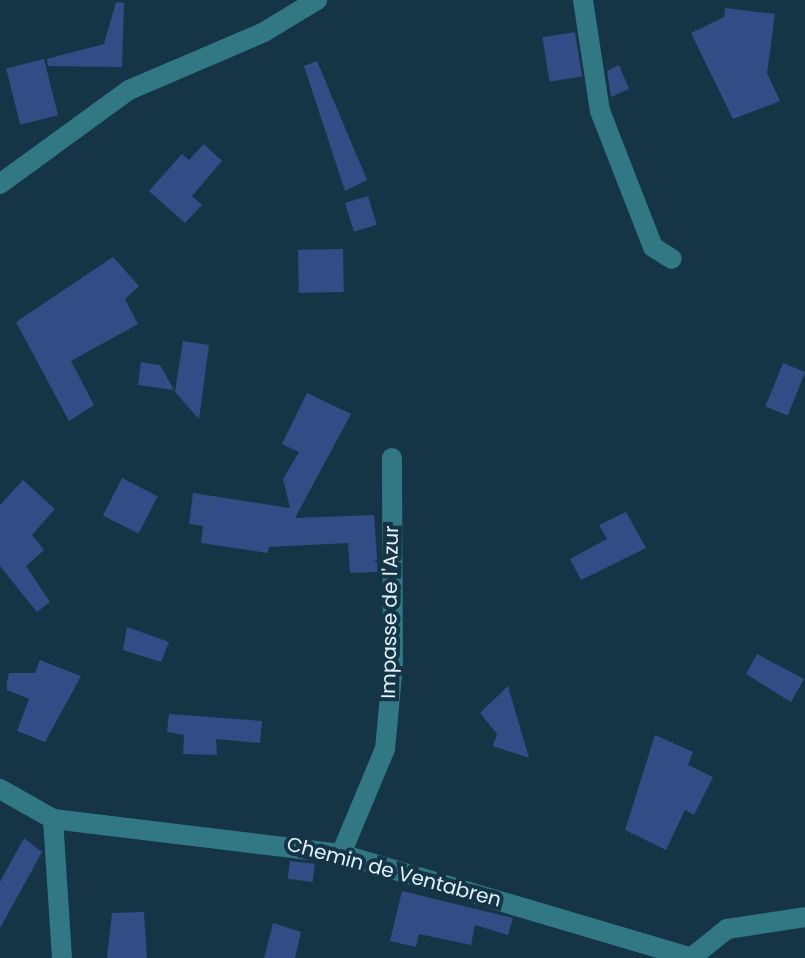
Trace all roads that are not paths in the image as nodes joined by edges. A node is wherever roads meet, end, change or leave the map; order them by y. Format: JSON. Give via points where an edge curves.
{"nodes":[{"id":1,"x":317,"y":0,"type":"edge"},
{"id":2,"x":583,"y":0,"type":"edge"},
{"id":3,"x":0,"y":184,"type":"edge"},
{"id":4,"x":672,"y":259,"type":"dead end"},
{"id":5,"x":392,"y":458,"type":"dead end"},
{"id":6,"x":0,"y":789,"type":"edge"},
{"id":7,"x":53,"y":819,"type":"junction"},
{"id":8,"x":341,"y":854,"type":"junction"},
{"id":9,"x":805,"y":917,"type":"edge"},
{"id":10,"x":62,"y":958,"type":"edge"},
{"id":11,"x":692,"y":958,"type":"edge"}],
"edges":[{"from":1,"to":3,"type":"street","via":[[264,32],[129,90]]},
{"from":2,"to":4,"type":"street","via":[[600,111],[653,247]]},
{"from":5,"to":8,"type":"street","name":"Impasse de l'Azur","via":[[393,664],[385,749]]},
{"from":6,"to":7,"type":"street","name":"Chemin de Ventabren"},
{"from":7,"to":8,"type":"street","name":"Chemin de Ventabren"},
{"from":7,"to":10,"type":"street"},
{"from":8,"to":11,"type":"street","name":"Chemin de Ventabren"},
{"from":9,"to":11,"type":"street","via":[[727,929]]}]}
